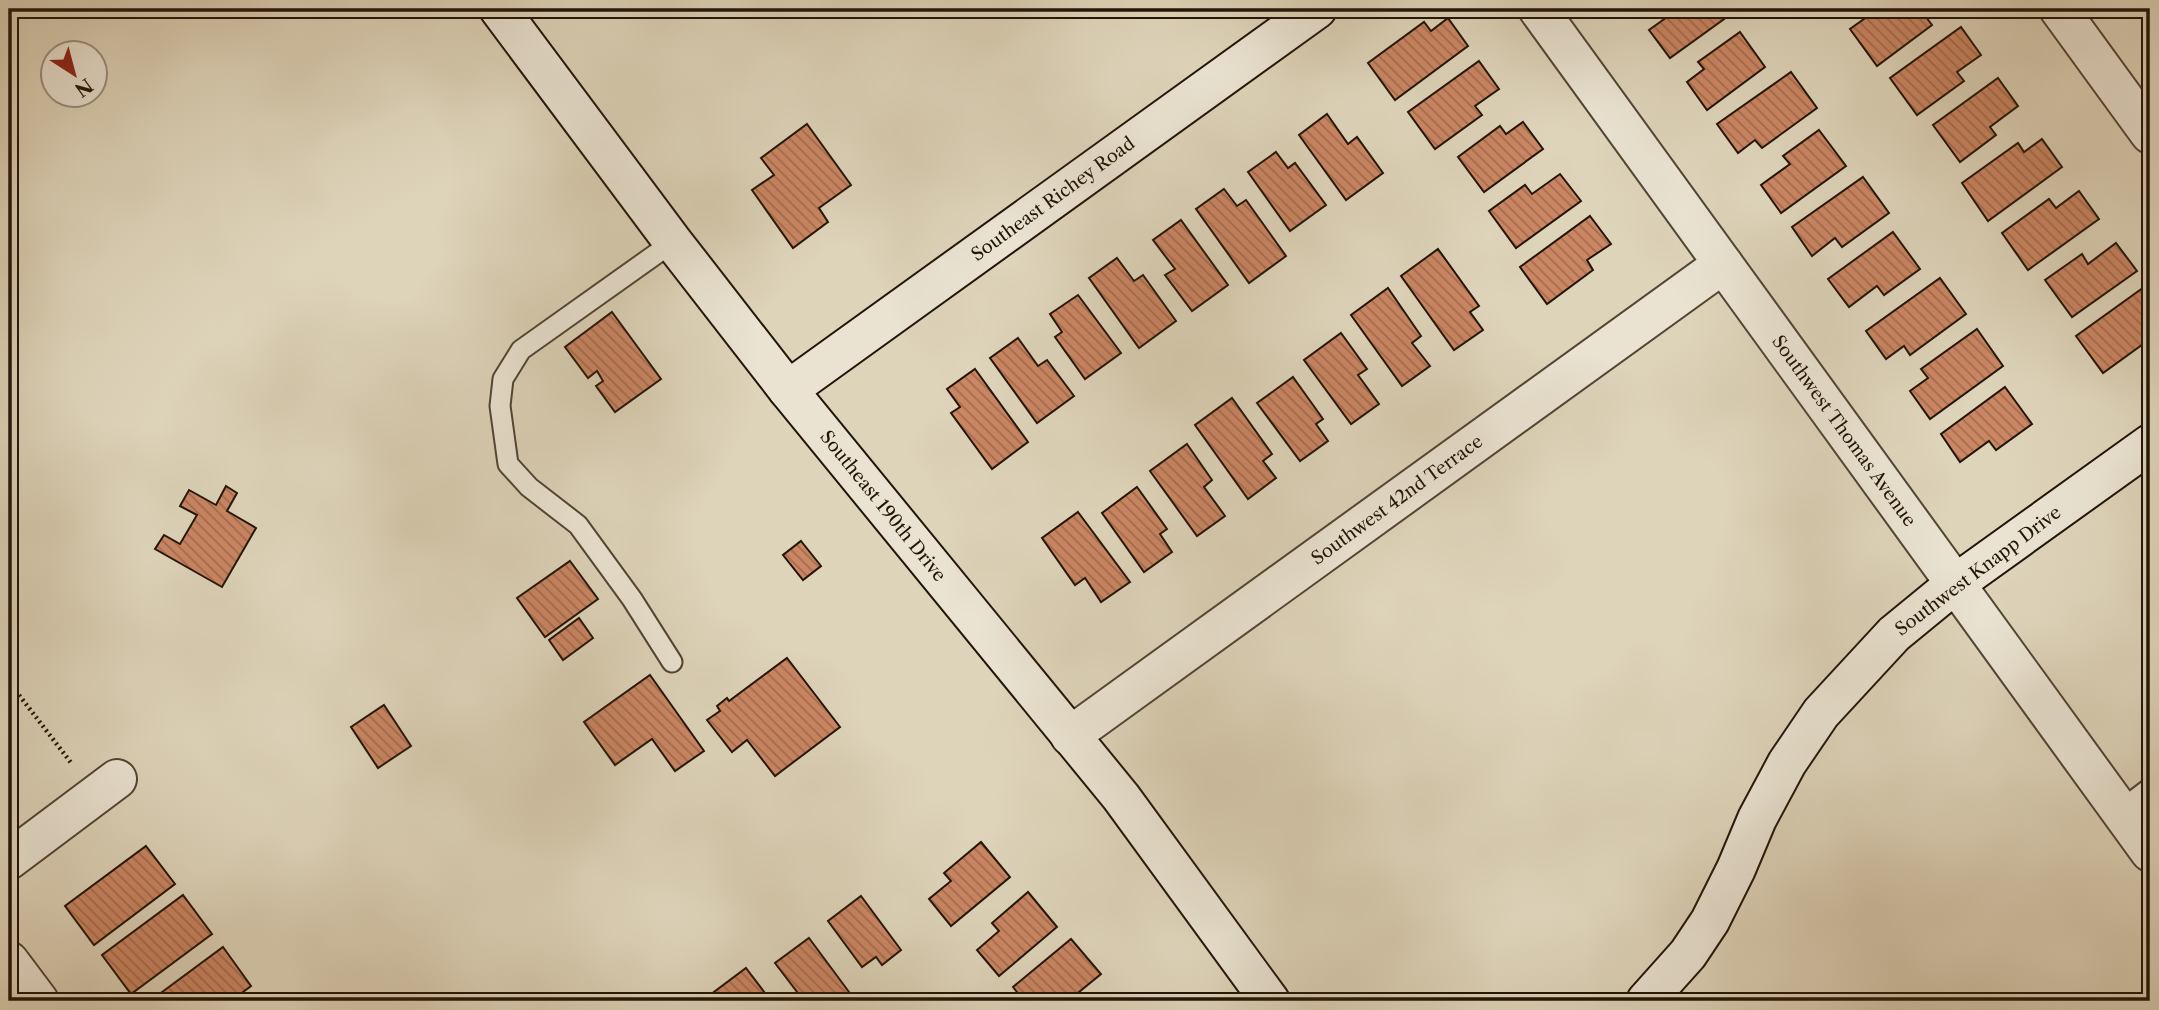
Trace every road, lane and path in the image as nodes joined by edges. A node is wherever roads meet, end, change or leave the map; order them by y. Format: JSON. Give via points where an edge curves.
{"nodes":[{"id":1,"x":499,"y":9,"type":"edge"},
{"id":2,"x":1317,"y":9,"type":"edge"},
{"id":3,"x":1538,"y":9,"type":"edge"},
{"id":4,"x":2059,"y":9,"type":"edge"},
{"id":5,"x":2150,"y":134,"type":"edge"},
{"id":6,"x":673,"y":242,"type":"junction"},
{"id":7,"x":1723,"y":264,"type":"junction"},
{"id":8,"x":788,"y":390,"type":"junction"},
{"id":9,"x":2150,"y":444,"type":"edge"},
{"id":10,"x":1955,"y":584,"type":"junction"},
{"id":11,"x":672,"y":662,"type":"dead end"},
{"id":12,"x":9,"y":682,"type":"edge"},
{"id":13,"x":1070,"y":736,"type":"junction"},
{"id":14,"x":107,"y":787,"type":"joint"},
{"id":15,"x":2150,"y":788,"type":"edge"},
{"id":16,"x":2120,"y":811,"type":"junction"},
{"id":17,"x":2150,"y":852,"type":"edge"},
{"id":18,"x":9,"y":860,"type":"edge"},
{"id":19,"x":9,"y":961,"type":"edge"},
{"id":20,"x":39,"y":1001,"type":"edge"},
{"id":21,"x":1270,"y":1001,"type":"edge"},
{"id":22,"x":1646,"y":1001,"type":"edge"}],
"edges":[{"from":1,"to":6,"type":"street","name":"Southeast 190th Drive"},
{"from":2,"to":8,"type":"street","name":"Southeast Richey Road"},
{"from":3,"to":7,"type":"street","name":"Southwest Thomas Avenue"},
{"from":4,"to":5,"type":"street"},
{"from":6,"to":8,"type":"street","name":"Southeast 190th Drive"},
{"from":6,"to":11,"type":"lane","via":[[521,350],[503,379],[500,406],[508,464],[529,487],[578,525]]},
{"from":7,"to":10,"type":"street","name":"Southwest Thomas Avenue"},
{"from":7,"to":13,"type":"street","name":"Southwest 42nd Terrace"},
{"from":8,"to":13,"type":"street","name":"Southeast 190th Drive"},
{"from":9,"to":10,"type":"street","name":"Southwest Knapp Drive"},
{"from":10,"to":16,"type":"street","name":"Southwest Thomas Avenue"},
{"from":10,"to":22,"type":"street","name":"Southwest Knapp Drive","via":[[1894,634],[1821,713],[1757,819],[1710,921]]},
{"from":12,"to":14,"type":"path"},
{"from":13,"to":21,"type":"street","name":"Southeast 190th Drive","via":[[1121,797]]},
{"from":14,"to":18,"type":"street"},
{"from":15,"to":16,"type":"lane"},
{"from":16,"to":17,"type":"street","name":"Southwest Thomas Avenue"},
{"from":19,"to":20,"type":"street"}]}
